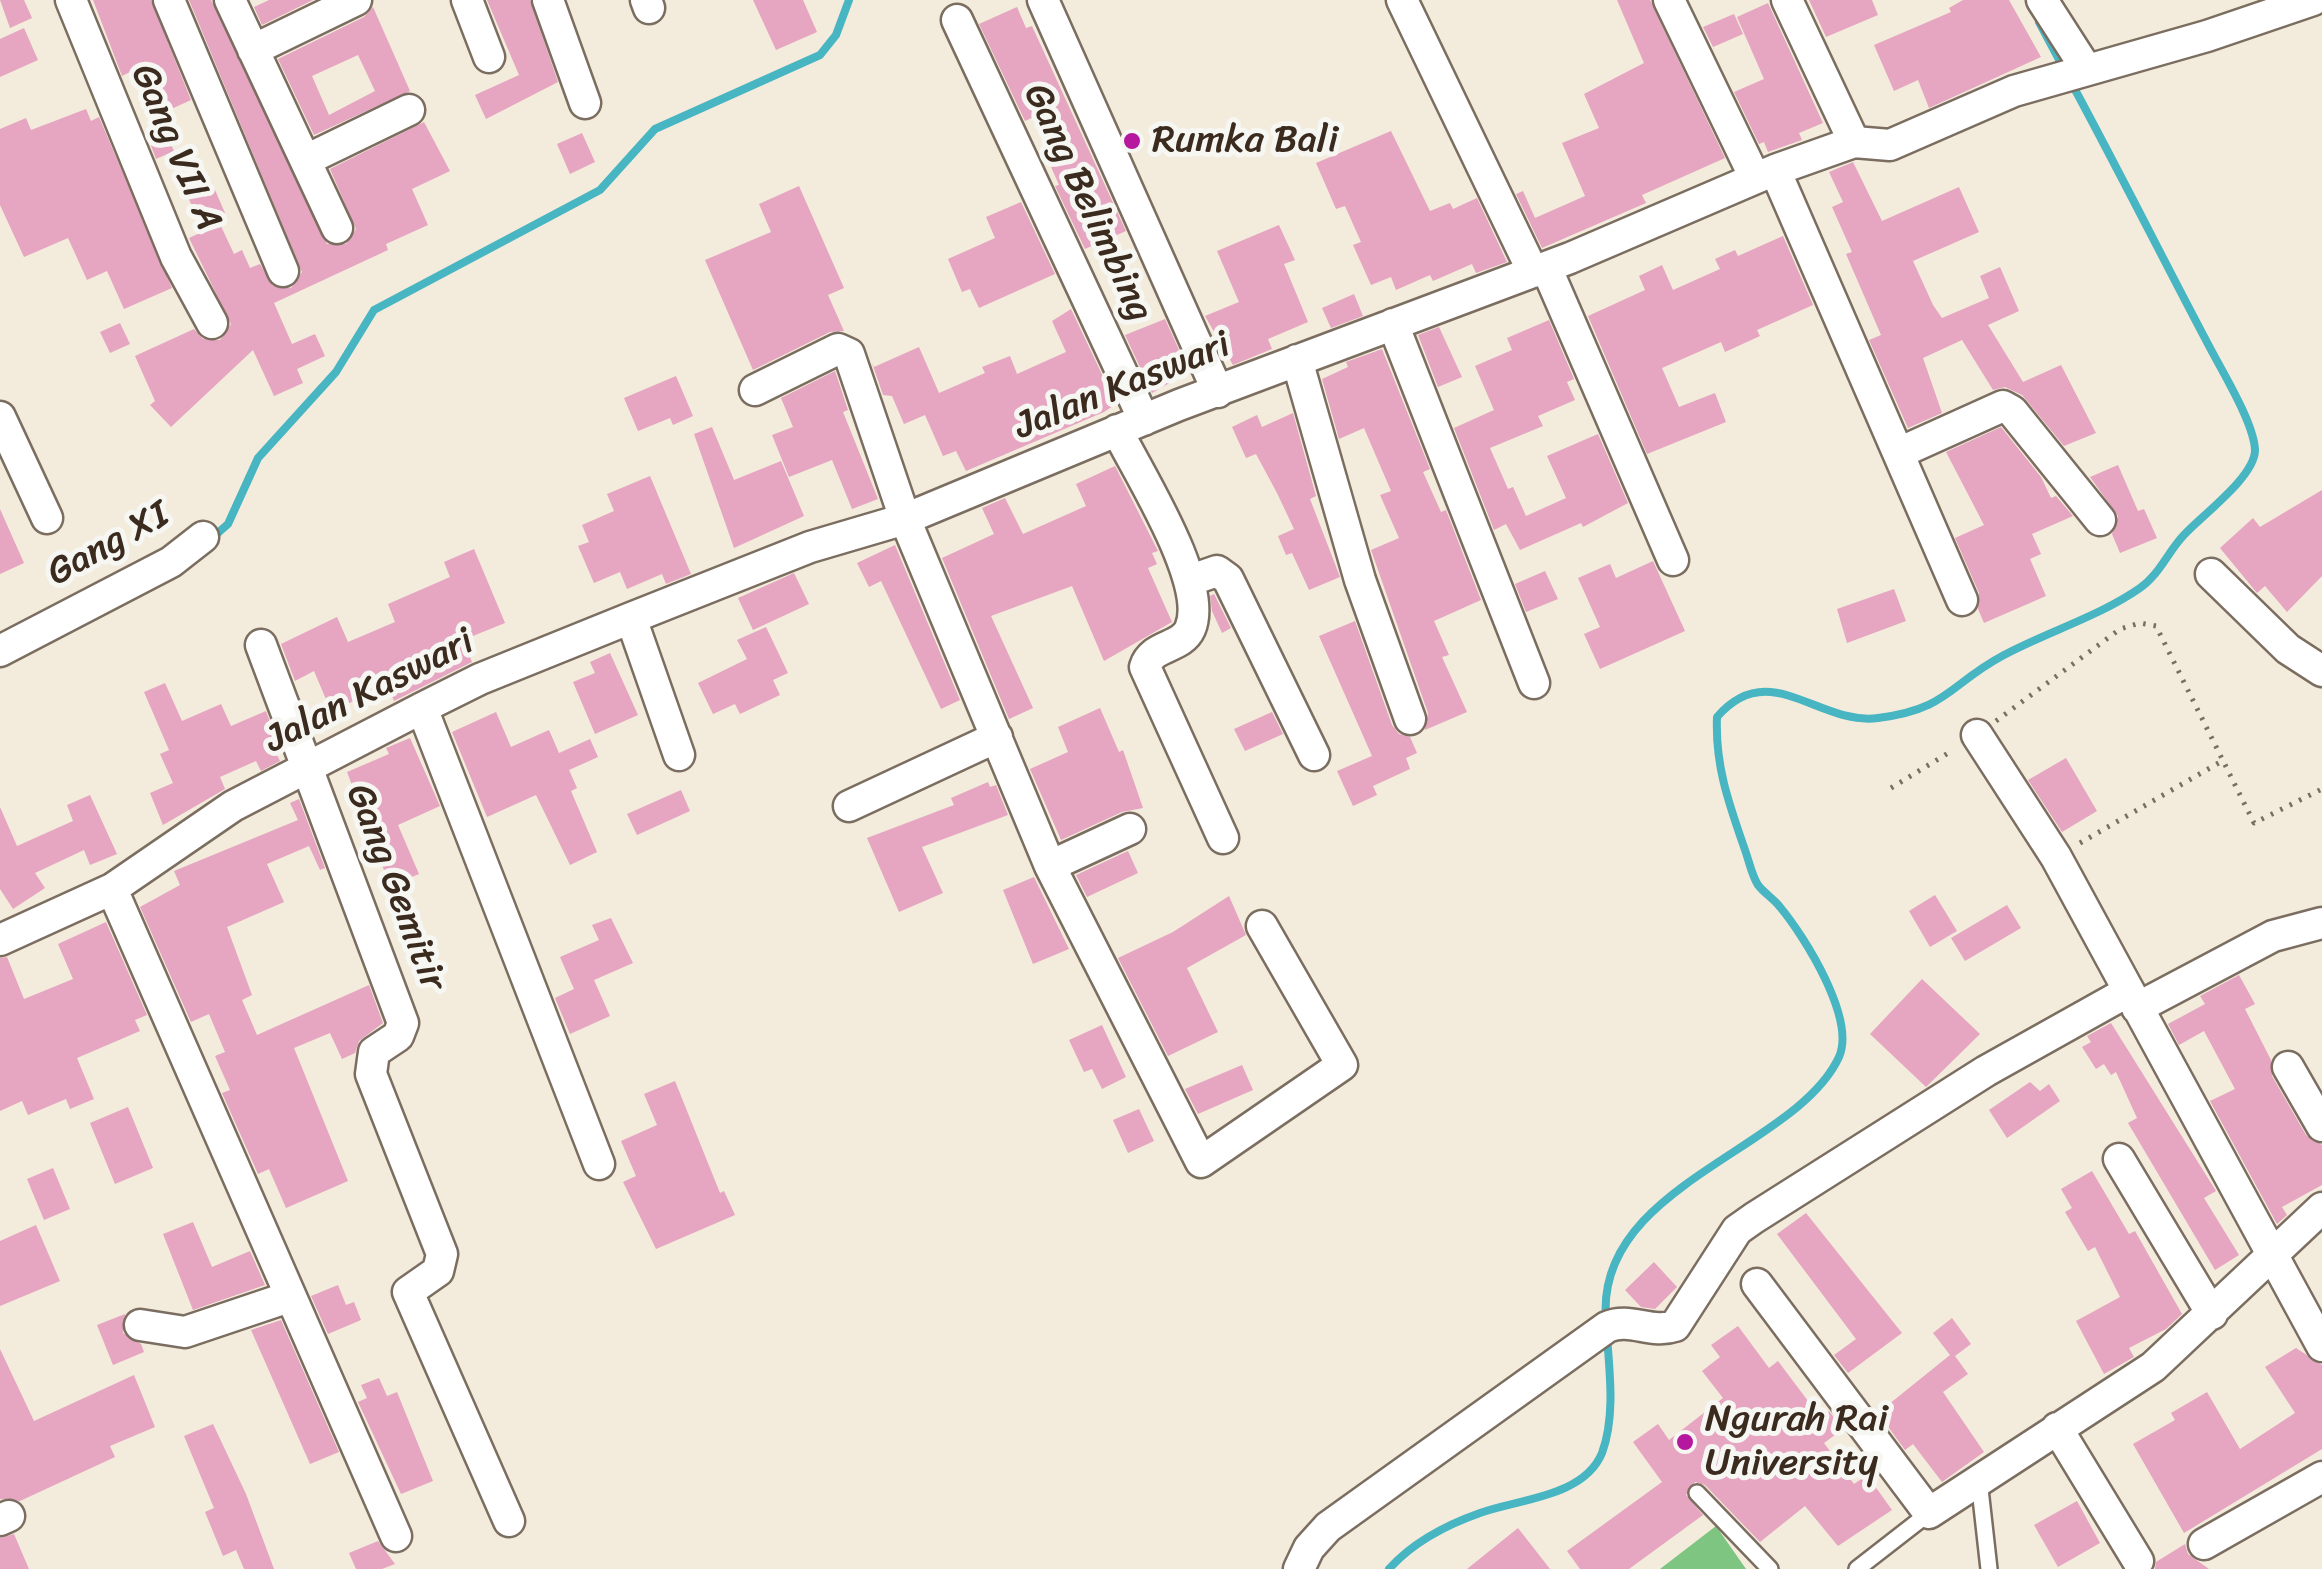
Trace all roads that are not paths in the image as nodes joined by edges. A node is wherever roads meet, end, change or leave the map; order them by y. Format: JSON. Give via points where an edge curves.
{"nodes":[{"id":1,"x":71,"y":0,"type":"edge"},
{"id":2,"x":169,"y":0,"type":"edge"},
{"id":3,"x":230,"y":0,"type":"edge"},
{"id":4,"x":356,"y":0,"type":"edge"},
{"id":5,"x":466,"y":0,"type":"edge"},
{"id":6,"x":548,"y":0,"type":"edge"},
{"id":7,"x":1043,"y":0,"type":"edge"},
{"id":8,"x":1402,"y":0,"type":"edge"},
{"id":9,"x":1669,"y":0,"type":"edge"},
{"id":10,"x":1786,"y":0,"type":"edge"},
{"id":11,"x":2042,"y":0,"type":"edge"},
{"id":12,"x":2312,"y":0,"type":"edge"},
{"id":13,"x":957,"y":20,"type":"dead end"},
{"id":14,"x":253,"y":50,"type":"junction"},
{"id":15,"x":489,"y":57,"type":"dead end"},
{"id":16,"x":2088,"y":70,"type":"junction"},
{"id":17,"x":586,"y":103,"type":"dead end"},
{"id":18,"x":410,"y":110,"type":"dead end"},
{"id":19,"x":1854,"y":142,"type":"junction"},
{"id":20,"x":306,"y":160,"type":"junction"},
{"id":21,"x":1765,"y":174,"type":"junction"},
{"id":22,"x":337,"y":228,"type":"dead end"},
{"id":23,"x":283,"y":270,"type":"dead end"},
{"id":24,"x":1539,"y":270,"type":"junction"},
{"id":25,"x":212,"y":324,"type":"dead end"},
{"id":26,"x":1394,"y":324,"type":"junction"},
{"id":27,"x":1297,"y":360,"type":"junction"},
{"id":28,"x":756,"y":390,"type":"dead end"},
{"id":29,"x":1218,"y":392,"type":"junction"},
{"id":30,"x":0,"y":417,"type":"edge"},
{"id":31,"x":1130,"y":425,"type":"junction"},
{"id":32,"x":1902,"y":452,"type":"junction"},
{"id":33,"x":48,"y":518,"type":"dead end"},
{"id":34,"x":904,"y":519,"type":"junction"},
{"id":35,"x":2100,"y":520,"type":"dead end"},
{"id":36,"x":204,"y":537,"type":"dead end"},
{"id":37,"x":1673,"y":560,"type":"dead end"},
{"id":38,"x":2211,"y":574,"type":"dead end"},
{"id":39,"x":1191,"y":580,"type":"junction"},
{"id":40,"x":1962,"y":600,"type":"dead end"},
{"id":41,"x":630,"y":618,"type":"junction"},
{"id":42,"x":261,"y":645,"type":"dead end"},
{"id":43,"x":0,"y":650,"type":"edge"},
{"id":44,"x":2322,"y":671,"type":"edge"},
{"id":45,"x":1534,"y":683,"type":"dead end"},
{"id":46,"x":422,"y":708,"type":"junction"},
{"id":47,"x":1410,"y":719,"type":"dead end"},
{"id":48,"x":1977,"y":735,"type":"road end"},
{"id":49,"x":997,"y":737,"type":"junction"},
{"id":50,"x":679,"y":755,"type":"dead end"},
{"id":51,"x":1314,"y":756,"type":"dead end"},
{"id":52,"x":307,"y":768,"type":"junction"},
{"id":53,"x":848,"y":806,"type":"dead end"},
{"id":54,"x":1130,"y":829,"type":"dead end"},
{"id":55,"x":1224,"y":838,"type":"dead end"},
{"id":56,"x":1050,"y":866,"type":"junction"},
{"id":57,"x":112,"y":889,"type":"junction"},
{"id":58,"x":2322,"y":923,"type":"edge"},
{"id":59,"x":1262,"y":926,"type":"dead end"},
{"id":60,"x":0,"y":940,"type":"edge"},
{"id":61,"x":2133,"y":1000,"type":"junction"},
{"id":62,"x":2288,"y":1067,"type":"dead end"},
{"id":63,"x":2322,"y":1126,"type":"edge"},
{"id":64,"x":2120,"y":1159,"type":"dead end"},
{"id":65,"x":599,"y":1164,"type":"dead end"},
{"id":66,"x":2322,"y":1208,"type":"edge"},
{"id":67,"x":2273,"y":1258,"type":"junction"},
{"id":68,"x":1758,"y":1284,"type":"dead end"},
{"id":69,"x":289,"y":1296,"type":"junction"},
{"id":70,"x":2212,"y":1314,"type":"junction"},
{"id":71,"x":140,"y":1325,"type":"dead end"},
{"id":72,"x":2322,"y":1346,"type":"edge"},
{"id":73,"x":2058,"y":1428,"type":"junction"},
{"id":74,"x":2322,"y":1477,"type":"edge"},
{"id":75,"x":1979,"y":1480,"type":"junction"},
{"id":76,"x":1697,"y":1493,"type":"dead end"},
{"id":77,"x":1929,"y":1514,"type":"junction"},
{"id":78,"x":508,"y":1521,"type":"dead end"},
{"id":79,"x":396,"y":1536,"type":"dead end"},
{"id":80,"x":2204,"y":1544,"type":"dead end"},
{"id":81,"x":2138,"y":1561,"type":"dead end"},
{"id":82,"x":1300,"y":1569,"type":"edge"},
{"id":83,"x":1770,"y":1569,"type":"edge"},
{"id":84,"x":1857,"y":1569,"type":"edge"},
{"id":85,"x":1989,"y":1569,"type":"edge"}],
"edges":[{"from":1,"to":25,"type":"street","name":"Gang VII A","via":[[176,257]]},
{"from":2,"to":23,"type":"street"},
{"from":3,"to":14,"type":"street"},
{"from":4,"to":14,"type":"street"},
{"from":5,"to":15,"type":"street"},
{"from":6,"to":17,"type":"street"},
{"from":7,"to":29,"type":"street"},
{"from":8,"to":24,"type":"street"},
{"from":9,"to":21,"type":"street"},
{"from":10,"to":19,"type":"street"},
{"from":11,"to":16,"type":"street"},
{"from":12,"to":16,"type":"street","name":"Jalan Kaswari"},
{"from":13,"to":31,"type":"street","name":"Gang Belimbing"},
{"from":14,"to":20,"type":"street"},
{"from":16,"to":19,"type":"street","name":"Jalan Kaswari","via":[[2014,91],[1890,145]]},
{"from":18,"to":20,"type":"street"},
{"from":19,"to":21,"type":"street","name":"Jalan Kaswari"},
{"from":20,"to":22,"type":"street"},
{"from":21,"to":24,"type":"street","name":"Jalan Kaswari"},
{"from":21,"to":32,"type":"street"},
{"from":24,"to":26,"type":"street","name":"Jalan Kaswari"},
{"from":24,"to":37,"type":"street"},
{"from":26,"to":27,"type":"street","name":"Jalan Kaswari"},
{"from":26,"to":45,"type":"street"},
{"from":27,"to":29,"type":"street","name":"Jalan Kaswari"},
{"from":27,"to":47,"type":"street","via":[[1360,580]]},
{"from":28,"to":34,"type":"street","via":[[838,349],[846,351]]},
{"from":29,"to":31,"type":"street","name":"Jalan Kaswari"},
{"from":30,"to":33,"type":"street"},
{"from":31,"to":34,"type":"street","name":"Jalan Kaswari"},
{"from":31,"to":39,"type":"street","name":"Gang Belimbing"},
{"from":32,"to":35,"type":"street","via":[[2003,406]]},
{"from":32,"to":40,"type":"street"},
{"from":34,"to":41,"type":"street","name":"Jalan Kaswari","via":[[810,547]]},
{"from":34,"to":49,"type":"street"},
{"from":36,"to":43,"type":"street","name":"Gang XI","via":[[171,562]]},
{"from":38,"to":44,"type":"street","via":[[2288,648]]},
{"from":39,"to":51,"type":"street","via":[[1216,571],[1228,579]]},
{"from":39,"to":55,"type":"street","via":[[1190,629],[1153,652],[1145,667]]},
{"from":41,"to":46,"type":"street","name":"Jalan Kaswari"},
{"from":41,"to":50,"type":"street"},
{"from":42,"to":52,"type":"street"},
{"from":46,"to":52,"type":"street","name":"Jalan Kaswari"},
{"from":46,"to":65,"type":"street"},
{"from":48,"to":61,"type":"street","via":[[2056,857]]},
{"from":49,"to":53,"type":"street"},
{"from":49,"to":56,"type":"street"},
{"from":52,"to":57,"type":"street","name":"Jalan Kaswari","via":[[233,806]]},
{"from":52,"to":78,"type":"street","name":"Gang Gemitir","via":[[403,1023],[398,1036],[374,1052],[371,1074],[442,1254],[438,1271],[408,1292]]},
{"from":54,"to":56,"type":"street"},
{"from":56,"to":59,"type":"street","via":[[1201,1162],[1342,1065]]},
{"from":57,"to":60,"type":"street","name":"Jalan Kaswari"},
{"from":57,"to":69,"type":"street"},
{"from":58,"to":61,"type":"street","via":[[2273,936]]},
{"from":61,"to":67,"type":"street"},
{"from":61,"to":82,"type":"street","via":[[1986,1071],[1754,1218],[1738,1230],[1675,1326],[1606,1327],[1328,1527]]},
{"from":62,"to":63,"type":"street"},
{"from":64,"to":70,"type":"street"},
{"from":66,"to":67,"type":"street"},
{"from":67,"to":70,"type":"street"},
{"from":67,"to":72,"type":"street"},
{"from":68,"to":77,"type":"street"},
{"from":69,"to":71,"type":"street","via":[[185,1332]]},
{"from":69,"to":79,"type":"street"},
{"from":70,"to":73,"type":"street","via":[[2153,1366]]},
{"from":73,"to":75,"type":"street"},
{"from":73,"to":81,"type":"street"},
{"from":74,"to":80,"type":"street"},
{"from":75,"to":77,"type":"street"},
{"from":75,"to":85,"type":"lane"},
{"from":76,"to":83,"type":"lane"},
{"from":77,"to":84,"type":"lane"}]}
